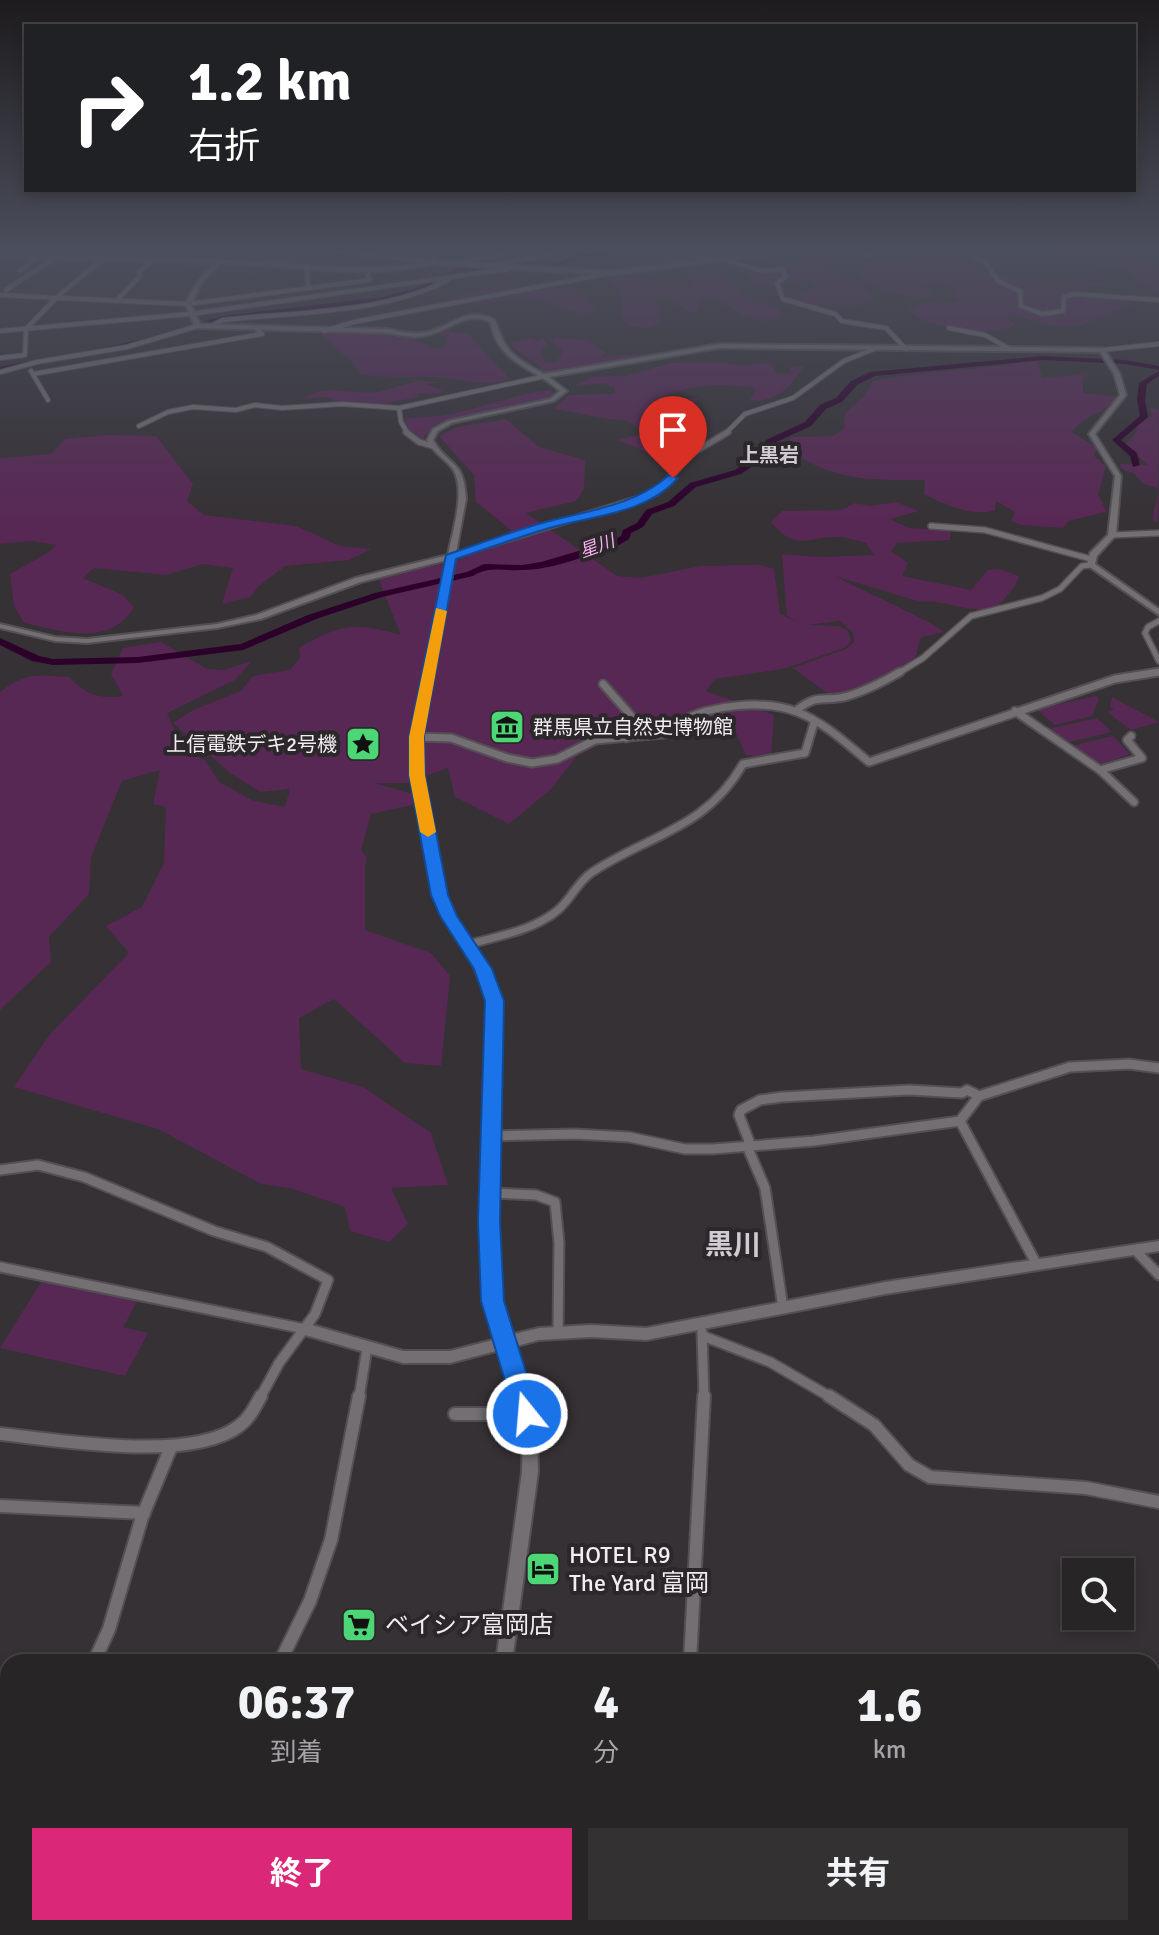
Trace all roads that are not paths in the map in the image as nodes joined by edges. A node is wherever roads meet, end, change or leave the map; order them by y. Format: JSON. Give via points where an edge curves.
{"nodes":[{"id":1,"x":26,"y":340,"type":"edge"},
{"id":2,"x":149,"y":340,"type":"edge"},
{"id":3,"x":226,"y":340,"type":"edge"},
{"id":4,"x":496,"y":340,"type":"edge"},
{"id":5,"x":898,"y":340,"type":"edge"},
{"id":6,"x":994,"y":340,"type":"edge"},
{"id":7,"x":1159,"y":344,"type":"edge"},
{"id":8,"x":1008,"y":348,"type":"junction"},
{"id":9,"x":874,"y":349,"type":"junction"},
{"id":10,"x":906,"y":349,"type":"junction"},
{"id":11,"x":1102,"y":350,"type":"junction"},
{"id":12,"x":0,"y":358,"type":"edge"},
{"id":13,"x":26,"y":365,"type":"junction"},
{"id":14,"x":0,"y":372,"type":"edge"},
{"id":15,"x":33,"y":374,"type":"junction"},
{"id":16,"x":541,"y":377,"type":"junction"},
{"id":17,"x":48,"y":400,"type":"dead end"},
{"id":18,"x":399,"y":408,"type":"junction"},
{"id":19,"x":139,"y":426,"type":"dead end"},
{"id":20,"x":433,"y":446,"type":"junction"},
{"id":21,"x":931,"y":526,"type":"dead end"},
{"id":22,"x":1157,"y":533,"type":"edge"},
{"id":23,"x":1112,"y":535,"type":"junction"},
{"id":24,"x":450,"y":557,"type":"junction"},
{"id":25,"x":1091,"y":562,"type":"junction"},
{"id":26,"x":1159,"y":613,"type":"edge"},
{"id":27,"x":1159,"y":621,"type":"edge"},
{"id":28,"x":0,"y":626,"type":"edge"},
{"id":29,"x":1159,"y":661,"type":"edge"},
{"id":30,"x":1159,"y":672,"type":"edge"},
{"id":31,"x":603,"y":684,"type":"dead end"},
{"id":32,"x":796,"y":711,"type":"junction"},
{"id":33,"x":1015,"y":711,"type":"junction"},
{"id":34,"x":814,"y":723,"type":"junction"},
{"id":35,"x":1131,"y":736,"type":"dead end"},
{"id":36,"x":417,"y":737,"type":"junction"},
{"id":37,"x":626,"y":738,"type":"junction"},
{"id":38,"x":1100,"y":770,"type":"junction"},
{"id":39,"x":1134,"y":802,"type":"dead end"},
{"id":40,"x":467,"y":945,"type":"junction"},
{"id":41,"x":1159,"y":1068,"type":"edge"},
{"id":42,"x":979,"y":1096,"type":"junction"},
{"id":43,"x":960,"y":1121,"type":"junction"},
{"id":44,"x":491,"y":1136,"type":"junction"},
{"id":45,"x":747,"y":1146,"type":"junction"},
{"id":46,"x":0,"y":1170,"type":"edge"},
{"id":47,"x":491,"y":1193,"type":"junction"},
{"id":48,"x":1159,"y":1246,"type":"edge"},
{"id":49,"x":1135,"y":1250,"type":"junction"},
{"id":50,"x":1037,"y":1265,"type":"junction"},
{"id":51,"x":0,"y":1267,"type":"edge"},
{"id":52,"x":1159,"y":1275,"type":"edge"},
{"id":53,"x":783,"y":1308,"type":"junction"},
{"id":54,"x":305,"y":1329,"type":"junction"},
{"id":55,"x":701,"y":1329,"type":"junction"},
{"id":56,"x":558,"y":1331,"type":"junction"},
{"id":57,"x":505,"y":1342,"type":"junction"},
{"id":58,"x":367,"y":1348,"type":"junction"},
{"id":59,"x":455,"y":1414,"type":"dead end"},
{"id":60,"x":527,"y":1414,"type":"junction"},
{"id":61,"x":0,"y":1434,"type":"edge"},
{"id":62,"x":171,"y":1447,"type":"junction"},
{"id":63,"x":1159,"y":1502,"type":"edge"},
{"id":64,"x":0,"y":1506,"type":"edge"},
{"id":65,"x":144,"y":1513,"type":"junction"},
{"id":66,"x":98,"y":1654,"type":"edge"},
{"id":67,"x":283,"y":1654,"type":"edge"},
{"id":68,"x":505,"y":1654,"type":"edge"},
{"id":69,"x":690,"y":1654,"type":"edge"}],
"edges":[{"from":1,"to":12,"type":"street","via":[[25,355]]},
{"from":2,"to":13,"type":"street"},
{"from":3,"to":15,"type":"street"},
{"from":4,"to":16,"type":"street"},
{"from":5,"to":10,"type":"street"},
{"from":6,"to":8,"type":"street"},
{"from":7,"to":11,"type":"street"},
{"from":8,"to":10,"type":"street"},
{"from":8,"to":11,"type":"street"},
{"from":9,"to":10,"type":"street"},
{"from":9,"to":16,"type":"street","via":[[719,346]]},
{"from":9,"to":24,"type":"street","via":[[844,361],[793,398],[745,414],[733,429],[691,454],[656,493]]},
{"from":11,"to":23,"type":"street","via":[[1123,395],[1092,434],[1118,476]]},
{"from":13,"to":14,"type":"street"},
{"from":13,"to":15,"type":"street"},
{"from":15,"to":17,"type":"street"},
{"from":16,"to":18,"type":"street"},
{"from":16,"to":20,"type":"street","via":[[561,388],[562,395],[450,422],[433,432]]},
{"from":18,"to":19,"type":"street","via":[[193,407]]},
{"from":18,"to":20,"type":"street","via":[[406,432]]},
{"from":20,"to":24,"type":"street","via":[[458,468],[462,483]]},
{"from":21,"to":25,"type":"street","via":[[985,530]]},
{"from":22,"to":23,"type":"street"},
{"from":23,"to":25,"type":"street"},
{"from":24,"to":28,"type":"street","via":[[217,626],[73,641]]},
{"from":24,"to":36,"type":"street"},
{"from":25,"to":26,"type":"street"},
{"from":25,"to":32,"type":"street","via":[[1042,598],[971,616],[923,658],[875,687],[844,697],[810,699]]},
{"from":27,"to":29,"type":"street","via":[[1145,633]]},
{"from":30,"to":33,"type":"street","via":[[1115,679]]},
{"from":31,"to":37,"type":"street","via":[[634,719]]},
{"from":32,"to":34,"type":"street"},
{"from":32,"to":37,"type":"street","via":[[730,704],[685,718],[674,733]]},
{"from":33,"to":34,"type":"street","via":[[869,762]]},
{"from":33,"to":38,"type":"street"},
{"from":34,"to":40,"type":"street","via":[[805,753],[743,764],[727,792],[698,816],[590,874],[548,917]]},
{"from":35,"to":38,"type":"street","via":[[1127,740],[1142,758]]},
{"from":36,"to":37,"type":"street","via":[[451,738],[532,763],[557,759],[595,740]]},
{"from":36,"to":40,"type":"street","via":[[417,775],[440,895]]},
{"from":38,"to":39,"type":"street"},
{"from":40,"to":44,"type":"street","via":[[494,1001]]},
{"from":41,"to":42,"type":"street","via":[[1070,1067]]},
{"from":42,"to":43,"type":"street"},
{"from":42,"to":45,"type":"street","via":[[967,1090],[911,1087],[777,1097],[741,1110]]},
{"from":43,"to":45,"type":"street"},
{"from":43,"to":50,"type":"street"},
{"from":44,"to":45,"type":"street","via":[[629,1137],[685,1149]]},
{"from":44,"to":47,"type":"street"},
{"from":45,"to":53,"type":"street","via":[[765,1188]]},
{"from":46,"to":54,"type":"street","via":[[38,1165],[84,1177],[299,1262],[328,1280]]},
{"from":47,"to":56,"type":"street","via":[[536,1195],[555,1202]]},
{"from":47,"to":57,"type":"street","via":[[492,1301]]},
{"from":48,"to":49,"type":"street"},
{"from":49,"to":50,"type":"street"},
{"from":49,"to":52,"type":"street"},
{"from":50,"to":53,"type":"street"},
{"from":51,"to":54,"type":"street"},
{"from":53,"to":55,"type":"street"},
{"from":54,"to":58,"type":"street"},
{"from":54,"to":62,"type":"street","via":[[241,1425],[220,1439]]},
{"from":55,"to":56,"type":"street","via":[[646,1334]]},
{"from":55,"to":63,"type":"street","via":[[803,1380],[874,1425],[909,1465],[930,1477],[1086,1488]]},
{"from":55,"to":69,"type":"street","via":[[704,1405]]},
{"from":56,"to":57,"type":"street"},
{"from":57,"to":58,"type":"street","via":[[450,1357],[403,1357]]},
{"from":57,"to":60,"type":"street"},
{"from":58,"to":67,"type":"street","via":[[338,1514],[310,1604]]},
{"from":59,"to":60,"type":"street"},
{"from":60,"to":68,"type":"street","via":[[530,1472]]},
{"from":61,"to":62,"type":"street"},
{"from":62,"to":65,"type":"street"},
{"from":64,"to":65,"type":"street"},
{"from":65,"to":66,"type":"street"}]}
